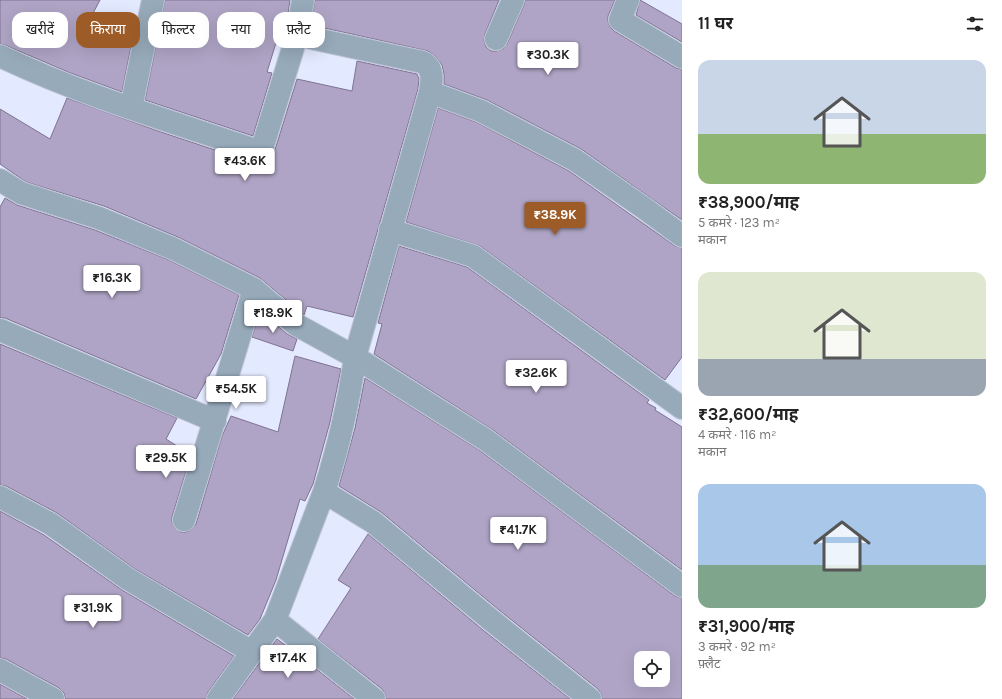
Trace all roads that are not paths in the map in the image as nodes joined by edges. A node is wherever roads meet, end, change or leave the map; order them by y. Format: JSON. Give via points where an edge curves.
{"nodes":[{"id":1,"x":153,"y":0,"type":"edge"},
{"id":2,"x":303,"y":0,"type":"edge"},
{"id":3,"x":513,"y":0,"type":"edge"},
{"id":4,"x":628,"y":0,"type":"edge"},
{"id":5,"x":301,"y":12,"type":"edge"},
{"id":6,"x":496,"y":39,"type":"dead end"},
{"id":7,"x":325,"y":41,"type":"edge"},
{"id":8,"x":293,"y":48,"type":"edge"},
{"id":9,"x":0,"y":56,"type":"edge"},
{"id":10,"x":682,"y":57,"type":"edge"},
{"id":11,"x":430,"y":92,"type":"junction"},
{"id":12,"x":131,"y":108,"type":"junction"},
{"id":13,"x":0,"y":180,"type":"edge"},
{"id":14,"x":390,"y":230,"type":"junction"},
{"id":15,"x":682,"y":236,"type":"edge"},
{"id":16,"x":254,"y":289,"type":"junction"},
{"id":17,"x":0,"y":330,"type":"edge"},
{"id":18,"x":355,"y":357,"type":"junction"},
{"id":19,"x":682,"y":408,"type":"edge"},
{"id":20,"x":215,"y":421,"type":"junction"},
{"id":21,"x":324,"y":492,"type":"junction"},
{"id":22,"x":0,"y":497,"type":"edge"},
{"id":23,"x":184,"y":520,"type":"dead end"},
{"id":24,"x":682,"y":586,"type":"edge"},
{"id":25,"x":275,"y":620,"type":"junction"},
{"id":26,"x":252,"y":652,"type":"junction"},
{"id":27,"x":0,"y":670,"type":"edge"},
{"id":28,"x":53,"y":699,"type":"edge"},
{"id":29,"x":218,"y":699,"type":"edge"},
{"id":30,"x":374,"y":699,"type":"edge"},
{"id":31,"x":590,"y":699,"type":"edge"}],
"edges":[{"from":1,"to":12,"type":"street"},
{"from":2,"to":5,"type":"street"},
{"from":3,"to":6,"type":"street"},
{"from":4,"to":10,"type":"street","via":[[620,20]]},
{"from":7,"to":11,"type":"street","via":[[426,64],[432,80]]},
{"from":8,"to":12,"type":"street","via":[[261,152]]},
{"from":9,"to":12,"type":"street","via":[[38,74]]},
{"from":11,"to":14,"type":"street"},
{"from":11,"to":15,"type":"street","via":[[481,111],[575,160]]},
{"from":13,"to":16,"type":"street","via":[[22,192],[99,218],[174,249]]},
{"from":14,"to":18,"type":"street"},
{"from":14,"to":19,"type":"street","via":[[473,256]]},
{"from":16,"to":18,"type":"street","via":[[295,324]]},
{"from":16,"to":20,"type":"street"},
{"from":17,"to":20,"type":"street"},
{"from":18,"to":21,"type":"street","via":[[351,384]]},
{"from":18,"to":24,"type":"street","via":[[486,440]]},
{"from":20,"to":23,"type":"street"},
{"from":21,"to":25,"type":"street"},
{"from":21,"to":31,"type":"street","via":[[373,522]]},
{"from":22,"to":26,"type":"street","via":[[51,524],[128,579]]},
{"from":25,"to":26,"type":"street"},
{"from":25,"to":30,"type":"street"},
{"from":26,"to":29,"type":"street"},
{"from":27,"to":28,"type":"street"}]}
